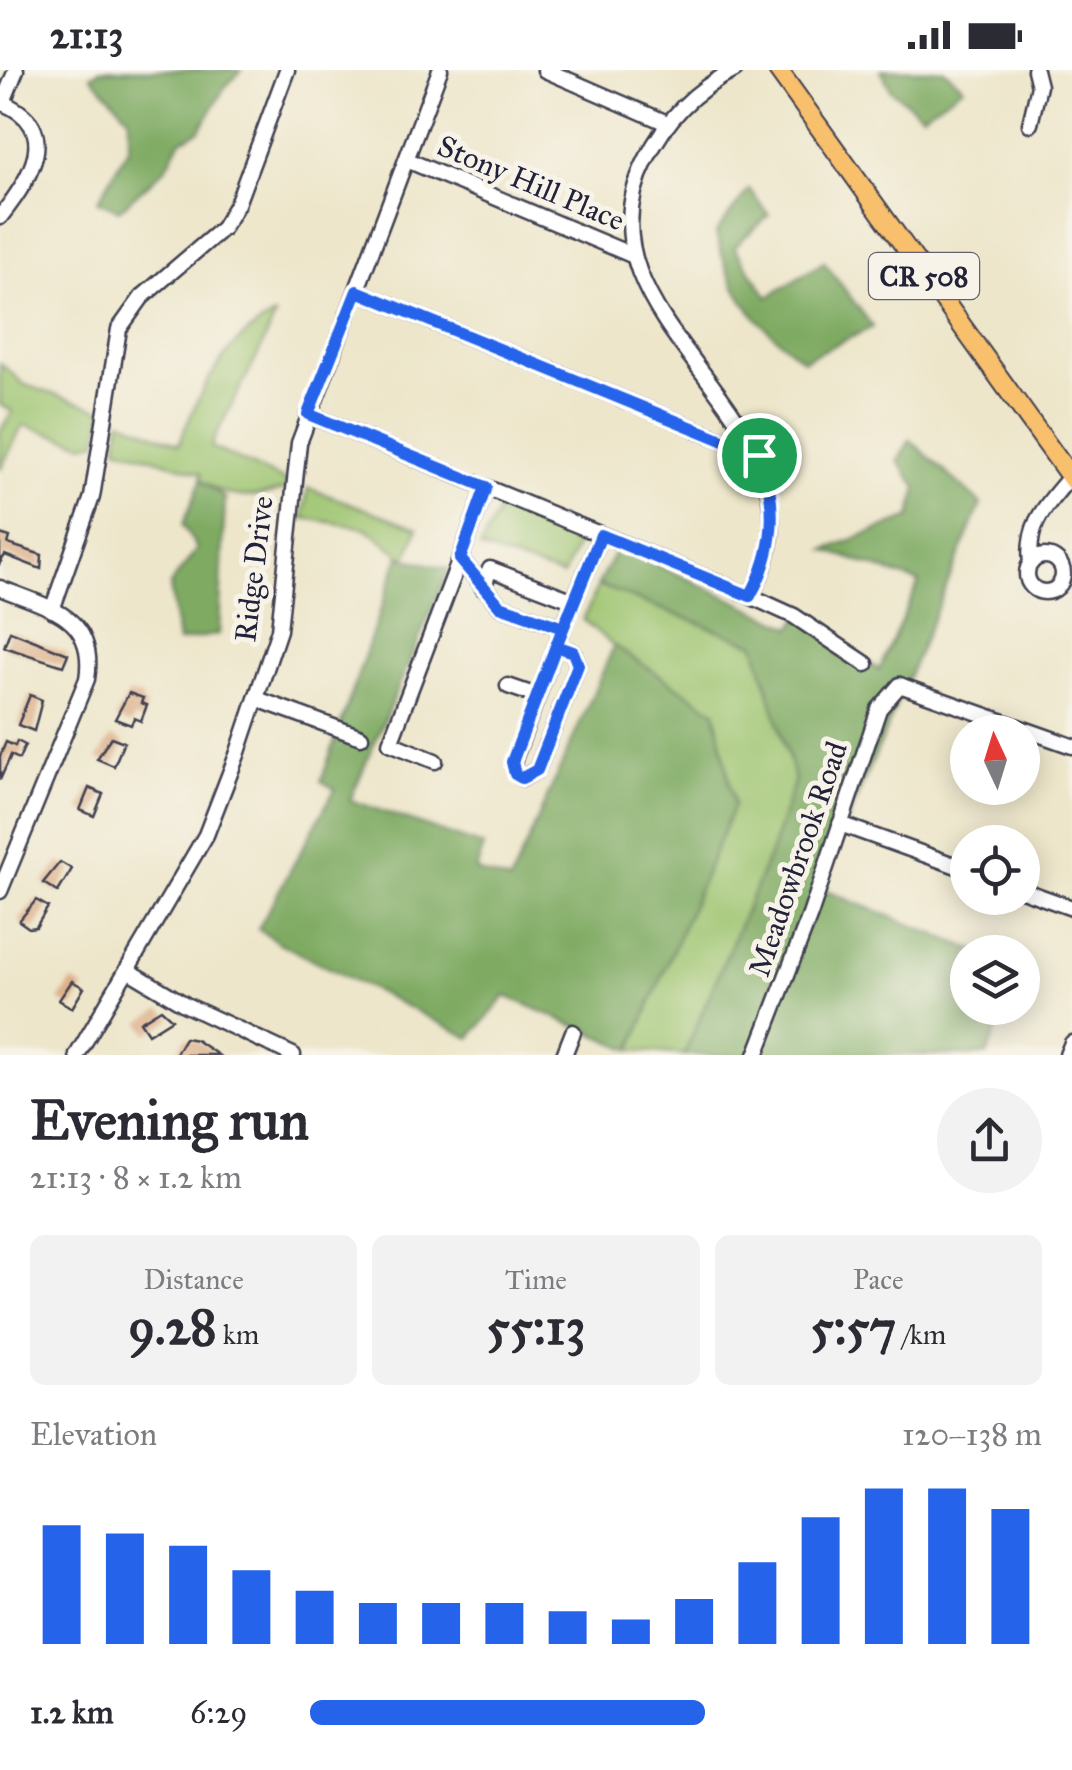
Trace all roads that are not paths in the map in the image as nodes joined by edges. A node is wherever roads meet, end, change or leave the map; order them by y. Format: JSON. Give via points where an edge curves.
{"nodes":[{"id":1,"x":16,"y":70,"type":"edge"},
{"id":2,"x":287,"y":70,"type":"edge"},
{"id":3,"x":440,"y":70,"type":"edge"},
{"id":4,"x":545,"y":70,"type":"edge"},
{"id":5,"x":735,"y":70,"type":"edge"},
{"id":6,"x":778,"y":70,"type":"edge"},
{"id":7,"x":1036,"y":70,"type":"edge"},
{"id":8,"x":1,"y":102,"type":"edge"},
{"id":9,"x":667,"y":123,"type":"junction"},
{"id":10,"x":1030,"y":124,"type":"dead end"},
{"id":11,"x":407,"y":160,"type":"junction"},
{"id":12,"x":0,"y":217,"type":"edge"},
{"id":13,"x":634,"y":256,"type":"junction"},
{"id":14,"x":357,"y":291,"type":"junction"},
{"id":15,"x":308,"y":414,"type":"junction"},
{"id":16,"x":759,"y":455,"type":"junction"},
{"id":17,"x":1071,"y":477,"type":"edge"},
{"id":18,"x":486,"y":487,"type":"junction"},
{"id":19,"x":601,"y":535,"type":"junction"},
{"id":20,"x":460,"y":559,"type":"junction"},
{"id":21,"x":1031,"y":563,"type":"dead end"},
{"id":22,"x":0,"y":588,"type":"edge"},
{"id":23,"x":483,"y":588,"type":"junction"},
{"id":24,"x":750,"y":596,"type":"junction"},
{"id":25,"x":574,"y":601,"type":"junction"},
{"id":26,"x":52,"y":610,"type":"junction"},
{"id":27,"x":563,"y":628,"type":"junction"},
{"id":28,"x":556,"y":646,"type":"junction"},
{"id":29,"x":866,"y":664,"type":"dead end"},
{"id":30,"x":508,"y":686,"type":"dead end"},
{"id":31,"x":537,"y":696,"type":"junction"},
{"id":32,"x":257,"y":699,"type":"junction"},
{"id":33,"x":360,"y":737,"type":"dead end"},
{"id":34,"x":1072,"y":746,"type":"edge"},
{"id":35,"x":518,"y":748,"type":"junction"},
{"id":36,"x":542,"y":757,"type":"junction"},
{"id":37,"x":435,"y":761,"type":"dead end"},
{"id":38,"x":840,"y":824,"type":"junction"},
{"id":39,"x":950,"y":864,"type":"edge"},
{"id":40,"x":0,"y":891,"type":"edge"},
{"id":41,"x":1040,"y":896,"type":"edge"},
{"id":42,"x":1072,"y":908,"type":"edge"},
{"id":43,"x":130,"y":972,"type":"junction"},
{"id":44,"x":573,"y":1032,"type":"dead end"},
{"id":45,"x":1072,"y":1043,"type":"edge"},
{"id":46,"x":77,"y":1055,"type":"edge"},
{"id":47,"x":293,"y":1055,"type":"edge"},
{"id":48,"x":564,"y":1055,"type":"edge"},
{"id":49,"x":756,"y":1055,"type":"edge"},
{"id":50,"x":1068,"y":1055,"type":"edge"}],
"edges":[{"from":1,"to":8,"type":"street"},
{"from":2,"to":26,"type":"street","via":[[237,204],[205,248],[142,297],[119,329],[92,497]]},
{"from":3,"to":11,"type":"street","name":"Ridge Drive"},
{"from":4,"to":9,"type":"street"},
{"from":5,"to":9,"type":"street","via":[[706,84]]},
{"from":6,"to":17,"type":"main road","number":"CR 508"},
{"from":7,"to":10,"type":"street"},
{"from":8,"to":12,"type":"street","via":[[23,114],[36,157],[26,185]]},
{"from":9,"to":13,"type":"street","via":[[632,189]]},
{"from":11,"to":13,"type":"street","name":"Stony Hill Place"},
{"from":11,"to":14,"type":"street","name":"Ridge Drive"},
{"from":13,"to":16,"type":"street","via":[[656,308]]},
{"from":14,"to":15,"type":"street","name":"Ridge Drive"},
{"from":14,"to":16,"type":"street"},
{"from":15,"to":18,"type":"street"},
{"from":15,"to":32,"type":"street","name":"Ridge Drive","via":[[293,470],[279,630]]},
{"from":16,"to":24,"type":"street","via":[[772,528]]},
{"from":17,"to":21,"type":"street","via":[[1035,518]]},
{"from":18,"to":19,"type":"street"},
{"from":18,"to":20,"type":"street"},
{"from":19,"to":24,"type":"street"},
{"from":19,"to":25,"type":"street"},
{"from":20,"to":23,"type":"street"},
{"from":20,"to":37,"type":"street","via":[[390,743]]},
{"from":22,"to":26,"type":"street"},
{"from":23,"to":25,"type":"street","via":[[490,569]]},
{"from":23,"to":27,"type":"street","via":[[500,606]]},
{"from":24,"to":29,"type":"street"},
{"from":25,"to":27,"type":"street"},
{"from":26,"to":40,"type":"street","via":[[86,636],[87,679]]},
{"from":27,"to":28,"type":"street"},
{"from":28,"to":31,"type":"street"},
{"from":28,"to":36,"type":"street","via":[[573,652],[578,665]]},
{"from":30,"to":31,"type":"street"},
{"from":31,"to":35,"type":"street"},
{"from":32,"to":33,"type":"street"},
{"from":32,"to":43,"type":"street","name":"Ridge Drive","via":[[206,836]]},
{"from":34,"to":38,"type":"street","name":"Meadowbrook Road","via":[[900,685],[880,710]]},
{"from":35,"to":36,"type":"street"},
{"from":35,"to":36,"type":"street","via":[[512,766],[518,776],[534,774]]},
{"from":38,"to":39,"type":"street"},
{"from":38,"to":49,"type":"street","name":"Meadowbrook Road"},
{"from":41,"to":42,"type":"street"},
{"from":43,"to":46,"type":"street","name":"Ridge Drive"},
{"from":43,"to":47,"type":"street"},
{"from":44,"to":48,"type":"street"},
{"from":45,"to":50,"type":"street"}]}
